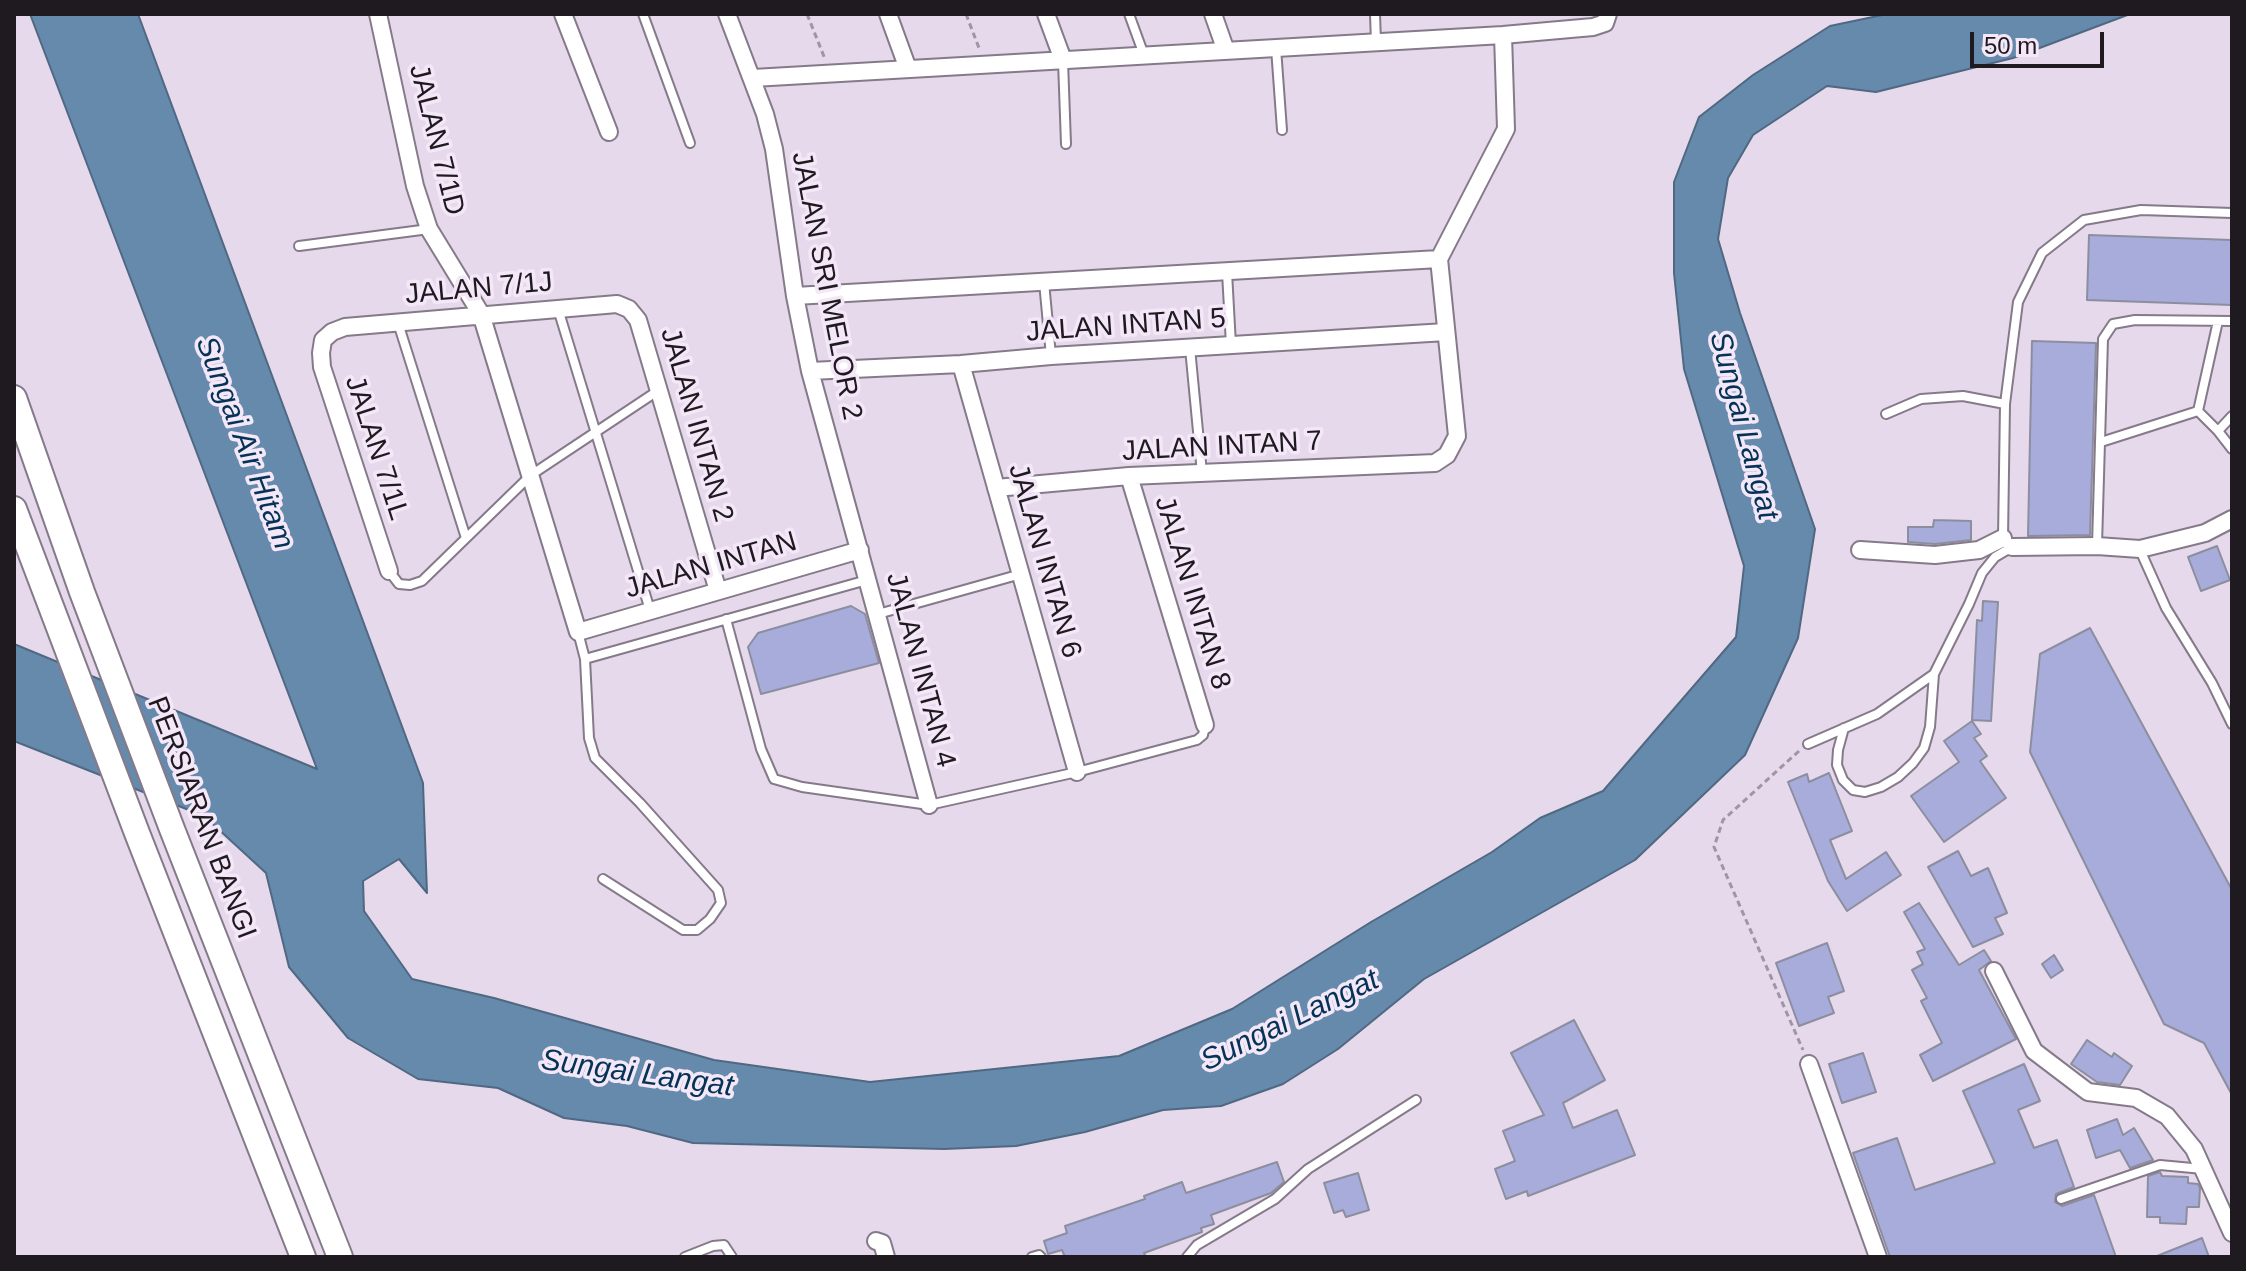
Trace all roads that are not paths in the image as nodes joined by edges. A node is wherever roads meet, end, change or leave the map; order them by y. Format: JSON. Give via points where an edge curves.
{"nodes":[{"id":1,"x":378,"y":14,"type":"edge"},
{"id":2,"x":643,"y":14,"type":"edge"},
{"id":3,"x":727,"y":14,"type":"edge"},
{"id":4,"x":888,"y":14,"type":"edge"},
{"id":5,"x":1046,"y":14,"type":"edge"},
{"id":6,"x":1129,"y":14,"type":"edge"},
{"id":7,"x":1213,"y":14,"type":"edge"},
{"id":8,"x":1375,"y":14,"type":"edge"},
{"id":9,"x":567,"y":15,"type":"edge"},
{"id":10,"x":1607,"y":18,"type":"edge"},
{"id":11,"x":1503,"y":35,"type":"junction"},
{"id":12,"x":1376,"y":42,"type":"junction"},
{"id":13,"x":1276,"y":48,"type":"junction"},
{"id":14,"x":1226,"y":51,"type":"junction"},
{"id":15,"x":1144,"y":56,"type":"junction"},
{"id":16,"x":1063,"y":60,"type":"junction"},
{"id":17,"x":908,"y":69,"type":"junction"},
{"id":18,"x":753,"y":78,"type":"junction"},
{"id":19,"x":1282,"y":130,"type":"dead end"},
{"id":20,"x":609,"y":132,"type":"dead end"},
{"id":21,"x":690,"y":143,"type":"dead end"},
{"id":22,"x":1066,"y":144,"type":"dead end"},
{"id":23,"x":2232,"y":213,"type":"edge"},
{"id":24,"x":429,"y":229,"type":"junction"},
{"id":25,"x":299,"y":246,"type":"dead end"},
{"id":26,"x":1439,"y":259,"type":"junction"},
{"id":27,"x":1227,"y":272,"type":"junction"},
{"id":28,"x":1044,"y":282,"type":"junction"},
{"id":29,"x":795,"y":296,"type":"junction"},
{"id":30,"x":558,"y":308,"type":"junction"},
{"id":31,"x":481,"y":314,"type":"junction"},
{"id":32,"x":638,"y":320,"type":"joint"},
{"id":33,"x":2218,"y":321,"type":"junction"},
{"id":34,"x":2232,"y":321,"type":"edge"},
{"id":35,"x":398,"y":322,"type":"junction"},
{"id":36,"x":1446,"y":332,"type":"junction"},
{"id":37,"x":323,"y":340,"type":"joint"},
{"id":38,"x":1231,"y":345,"type":"junction"},
{"id":39,"x":1190,"y":348,"type":"junction"},
{"id":40,"x":1051,"y":356,"type":"junction"},
{"id":41,"x":961,"y":364,"type":"junction"},
{"id":42,"x":810,"y":371,"type":"junction"},
{"id":43,"x":659,"y":389,"type":"junction"},
{"id":44,"x":14,"y":398,"type":"edge"},
{"id":45,"x":2005,"y":404,"type":"junction"},
{"id":46,"x":2198,"y":411,"type":"junction"},
{"id":47,"x":1886,"y":414,"type":"dead end"},
{"id":48,"x":2232,"y":416,"type":"edge"},
{"id":49,"x":597,"y":431,"type":"junction"},
{"id":50,"x":2218,"y":431,"type":"junction"},
{"id":51,"x":2101,"y":442,"type":"junction"},
{"id":52,"x":2232,"y":449,"type":"edge"},
{"id":53,"x":1202,"y":473,"type":"junction"},
{"id":54,"x":531,"y":475,"type":"junction"},
{"id":55,"x":1129,"y":476,"type":"junction"},
{"id":56,"x":996,"y":488,"type":"junction"},
{"id":57,"x":14,"y":509,"type":"edge"},
{"id":58,"x":2232,"y":519,"type":"edge"},
{"id":59,"x":466,"y":538,"type":"junction"},
{"id":60,"x":2007,"y":543,"type":"junction"},
{"id":61,"x":2097,"y":546,"type":"junction"},
{"id":62,"x":2140,"y":549,"type":"junction"},
{"id":63,"x":860,"y":550,"type":"junction"},
{"id":64,"x":1860,"y":550,"type":"dead end"},
{"id":65,"x":389,"y":571,"type":"joint"},
{"id":66,"x":1021,"y":574,"type":"junction"},
{"id":67,"x":868,"y":580,"type":"junction"},
{"id":68,"x":718,"y":591,"type":"junction"},
{"id":69,"x":650,"y":610,"type":"junction"},
{"id":70,"x":878,"y":614,"type":"junction"},
{"id":71,"x":726,"y":619,"type":"junction"},
{"id":72,"x":578,"y":632,"type":"junction"},
{"id":73,"x":585,"y":659,"type":"junction"},
{"id":74,"x":1934,"y":674,"type":"junction"},
{"id":75,"x":2232,"y":724,"type":"edge"},
{"id":76,"x":1205,"y":725,"type":"joint"},
{"id":77,"x":1844,"y":728,"type":"junction"},
{"id":78,"x":1808,"y":744,"type":"road end"},
{"id":79,"x":1077,"y":772,"type":"junction"},
{"id":80,"x":929,"y":805,"type":"junction"},
{"id":81,"x":603,"y":879,"type":"dead end"},
{"id":82,"x":1994,"y":971,"type":"dead end"},
{"id":83,"x":1809,"y":1064,"type":"road end"},
{"id":84,"x":1416,"y":1100,"type":"dead end"},
{"id":85,"x":2204,"y":1169,"type":"junction"},
{"id":86,"x":2061,"y":1199,"type":"dead end"},
{"id":87,"x":2232,"y":1233,"type":"edge"},
{"id":88,"x":876,"y":1241,"type":"dead end"},
{"id":89,"x":303,"y":1257,"type":"edge"},
{"id":90,"x":340,"y":1257,"type":"edge"},
{"id":91,"x":685,"y":1257,"type":"edge"},
{"id":92,"x":732,"y":1257,"type":"edge"},
{"id":93,"x":886,"y":1257,"type":"edge"},
{"id":94,"x":1032,"y":1257,"type":"edge"},
{"id":95,"x":1041,"y":1257,"type":"edge"},
{"id":96,"x":1187,"y":1257,"type":"edge"},
{"id":97,"x":1878,"y":1257,"type":"edge"}],
"edges":[{"from":1,"to":24,"type":"street","name":"JALAN 7/1D"},
{"from":2,"to":21,"type":"lane"},
{"from":3,"to":18,"type":"street","name":"JALAN SRI MELOR 2"},
{"from":4,"to":17,"type":"street"},
{"from":5,"to":16,"type":"street"},
{"from":6,"to":15,"type":"lane"},
{"from":7,"to":14,"type":"street"},
{"from":8,"to":12,"type":"lane"},
{"from":9,"to":20,"type":"street"},
{"from":10,"to":11,"type":"street","via":[[1593,27]]},
{"from":11,"to":12,"type":"street"},
{"from":11,"to":26,"type":"street","via":[[1506,129]]},
{"from":12,"to":13,"type":"street"},
{"from":13,"to":14,"type":"street"},
{"from":13,"to":19,"type":"lane"},
{"from":14,"to":15,"type":"street"},
{"from":15,"to":16,"type":"street"},
{"from":16,"to":17,"type":"street"},
{"from":16,"to":22,"type":"lane"},
{"from":17,"to":18,"type":"street"},
{"from":18,"to":29,"type":"street","name":"JALAN SRI MELOR 2","via":[[774,149]]},
{"from":23,"to":45,"type":"lane","via":[[2141,210],[2084,220],[2042,253],[2018,302]]},
{"from":24,"to":25,"type":"lane"},
{"from":24,"to":31,"type":"street","name":"JALAN 7/1D"},
{"from":26,"to":27,"type":"street"},
{"from":26,"to":36,"type":"street"},
{"from":27,"to":28,"type":"street"},
{"from":27,"to":38,"type":"lane"},
{"from":28,"to":29,"type":"street"},
{"from":28,"to":40,"type":"lane"},
{"from":29,"to":42,"type":"street","name":"JALAN SRI MELOR 2"},
{"from":30,"to":31,"type":"street","name":"JALAN 7/1J"},
{"from":30,"to":32,"type":"street","name":"JALAN 7/1J","via":[[617,304]]},
{"from":30,"to":49,"type":"lane"},
{"from":31,"to":35,"type":"street","name":"JALAN 7/1J"},
{"from":31,"to":54,"type":"street","name":"JALAN 7/1D"},
{"from":32,"to":43,"type":"street","name":"JALAN INTAN 2"},
{"from":33,"to":34,"type":"lane"},
{"from":33,"to":46,"type":"lane"},
{"from":33,"to":51,"type":"lane","via":[[2113,324],[2103,339]]},
{"from":35,"to":37,"type":"street","name":"JALAN 7/1J","via":[[345,327]]},
{"from":35,"to":59,"type":"lane"},
{"from":36,"to":38,"type":"street","name":"JALAN INTAN 5"},
{"from":36,"to":53,"type":"street","name":"JALAN INTAN 7","via":[[1457,436],[1447,455],[1435,463]]},
{"from":37,"to":65,"type":"street","name":"JALAN 7/1L","via":[[322,367]]},
{"from":38,"to":39,"type":"street","name":"JALAN INTAN 5"},
{"from":39,"to":40,"type":"street","name":"JALAN INTAN 5"},
{"from":39,"to":53,"type":"lane"},
{"from":40,"to":41,"type":"street","name":"JALAN INTAN 5"},
{"from":41,"to":42,"type":"street","name":"JALAN INTAN 5"},
{"from":41,"to":56,"type":"street","name":"JALAN INTAN 6"},
{"from":42,"to":63,"type":"street","name":"JALAN SRI MELOR 2"},
{"from":43,"to":49,"type":"lane"},
{"from":43,"to":68,"type":"street","name":"JALAN INTAN 2"},
{"from":44,"to":90,"type":"main road","name":"PERSIARAN BANGI","via":[[82,592]]},
{"from":45,"to":47,"type":"lane","via":[[1963,396],[1921,399]]},
{"from":45,"to":60,"type":"lane"},
{"from":46,"to":50,"type":"lane"},
{"from":46,"to":51,"type":"lane"},
{"from":48,"to":50,"type":"lane"},
{"from":49,"to":54,"type":"lane"},
{"from":49,"to":69,"type":"lane"},
{"from":50,"to":52,"type":"lane"},
{"from":51,"to":61,"type":"lane"},
{"from":53,"to":55,"type":"street","name":"JALAN INTAN 7"},
{"from":54,"to":59,"type":"lane"},
{"from":54,"to":72,"type":"street","name":"JALAN 7/1D"},
{"from":55,"to":56,"type":"street","name":"JALAN INTAN 7"},
{"from":55,"to":76,"type":"street","name":"JALAN INTAN 8"},
{"from":56,"to":66,"type":"street","name":"JALAN INTAN 6"},
{"from":57,"to":89,"type":"main road"},
{"from":58,"to":62,"type":"street","via":[[2205,533]]},
{"from":59,"to":65,"type":"lane","via":[[422,581],[399,584]]},
{"from":60,"to":61,"type":"street"},
{"from":60,"to":64,"type":"street","via":[[1935,555]]},
{"from":60,"to":74,"type":"lane","via":[[1982,573]]},
{"from":61,"to":62,"type":"street"},
{"from":62,"to":75,"type":"lane","via":[[2166,608]]},
{"from":63,"to":67,"type":"street","name":"JALAN INTAN 4"},
{"from":63,"to":68,"type":"street","name":"JALAN INTAN"},
{"from":66,"to":70,"type":"lane"},
{"from":66,"to":79,"type":"street","name":"JALAN INTAN 6"},
{"from":67,"to":70,"type":"street","name":"JALAN INTAN 4"},
{"from":67,"to":71,"type":"lane"},
{"from":68,"to":69,"type":"street","name":"JALAN INTAN"},
{"from":69,"to":72,"type":"street","name":"JALAN INTAN"},
{"from":70,"to":80,"type":"street","name":"JALAN INTAN 4"},
{"from":71,"to":73,"type":"lane"},
{"from":71,"to":80,"type":"lane","via":[[774,779]]},
{"from":72,"to":73,"type":"lane"},
{"from":73,"to":81,"type":"lane","via":[[595,758],[718,890],[721,903],[697,930],[683,930]]},
{"from":74,"to":77,"type":"lane","via":[[1877,714]]},
{"from":74,"to":77,"type":"lane","via":[[1924,748],[1898,777],[1865,792],[1853,790],[1837,765]]},
{"from":76,"to":79,"type":"lane","via":[[1197,740]]},
{"from":77,"to":78,"type":"lane"},
{"from":79,"to":80,"type":"lane"},
{"from":82,"to":85,"type":"street","via":[[2034,1051],[2088,1092],[2136,1098],[2167,1116]]},
{"from":83,"to":97,"type":"street"},
{"from":84,"to":96,"type":"lane","via":[[1308,1169],[1275,1199],[1197,1245]]},
{"from":85,"to":86,"type":"lane","via":[[2160,1165]]},
{"from":85,"to":87,"type":"street"},
{"from":88,"to":93,"type":"street","via":[[882,1243]]},
{"from":91,"to":92,"type":"lane","via":[[724,1245]]},
{"from":94,"to":95,"type":"lane"}]}
